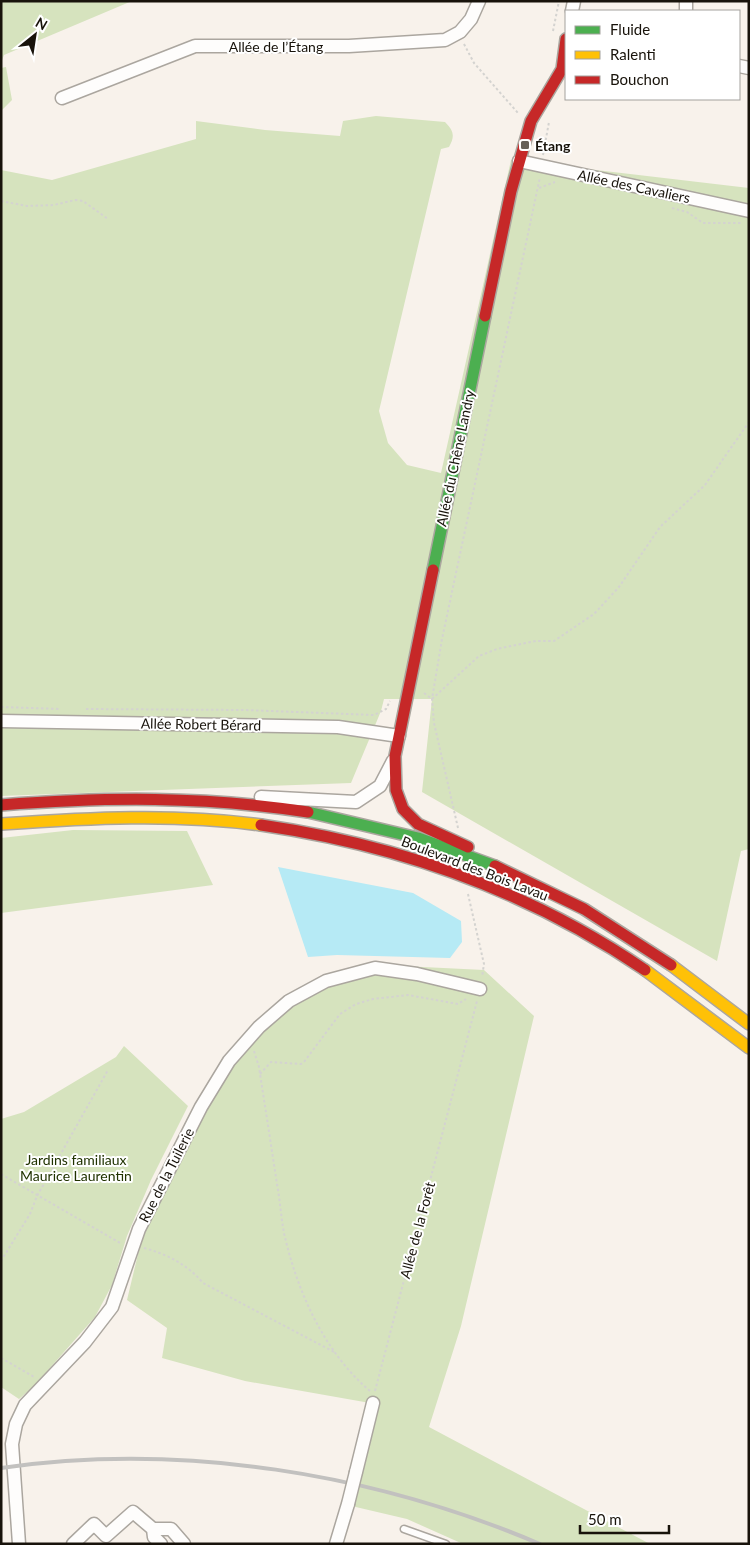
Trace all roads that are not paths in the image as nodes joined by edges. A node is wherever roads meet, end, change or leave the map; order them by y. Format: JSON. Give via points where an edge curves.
{"nodes":[{"id":1,"x":479,"y":1,"type":"edge"},
{"id":2,"x":565,"y":46,"type":"edge"},
{"id":3,"x":62,"y":98,"type":"dead end"},
{"id":4,"x":519,"y":161,"type":"junction"},
{"id":5,"x":749,"y":211,"type":"edge"},
{"id":6,"x":1,"y":721,"type":"edge"},
{"id":7,"x":399,"y":736,"type":"junction"},
{"id":8,"x":395,"y":756,"type":"junction"},
{"id":9,"x":168,"y":798,"type":"junction"},
{"id":10,"x":1,"y":805,"type":"edge"},
{"id":11,"x":1,"y":824,"type":"edge"},
{"id":12,"x":527,"y":880,"type":"junction"},
{"id":13,"x":480,"y":989,"type":"road end"},
{"id":14,"x":749,"y":1024,"type":"edge"},
{"id":15,"x":749,"y":1048,"type":"edge"},
{"id":16,"x":374,"y":1399,"type":"road end"},
{"id":17,"x":154,"y":1529,"type":"junction"},
{"id":18,"x":404,"y":1529,"type":"dead end"},
{"id":19,"x":19,"y":1544,"type":"edge"},
{"id":20,"x":73,"y":1544,"type":"edge"},
{"id":21,"x":161,"y":1544,"type":"edge"},
{"id":22,"x":184,"y":1544,"type":"edge"},
{"id":23,"x":336,"y":1544,"type":"edge"},
{"id":24,"x":446,"y":1544,"type":"edge"}],
"edges":[{"from":1,"to":3,"type":"street","name":"Allée de l’Étang","via":[[471,19],[460,32],[445,40],[349,46],[195,46]]},
{"from":2,"to":4,"type":"main road","name":"Allée du Chêne Landry","via":[[562,69],[530,121]]},
{"from":4,"to":5,"type":"street","name":"Allée des Cavaliers"},
{"from":4,"to":7,"type":"main road","name":"Allée du Chêne Landry","via":[[454,460]]},
{"from":6,"to":7,"type":"street","name":"Allée Robert Bérard","via":[[338,727]]},
{"from":7,"to":8,"type":"main road","name":"Allée du Chêne Landry"},
{"from":8,"to":9,"type":"street","name":"Allée du Chêne Landry","via":[[380,786],[356,802],[201,793]]},
{"from":8,"to":12,"type":"main road","name":"Allée du Chêne Landry","via":[[398,800],[407,813],[429,831],[501,860]]},
{"from":9,"to":10,"type":"main road","name":"Boulevard des Bois Lavau"},
{"from":9,"to":12,"type":"main road","name":"Boulevard des Bois Lavau","via":[[334,816],[454,851]]},
{"from":11,"to":15,"type":"main road","name":"Boulevard des Bois Lavau","via":[[137,817],[216,820],[334,837],[420,860],[552,913],[663,982]]},
{"from":12,"to":14,"type":"main road","name":"Boulevard des Bois Lavau","via":[[633,939]]},
{"from":13,"to":19,"type":"street","name":"Rue de la Tuilerie","via":[[376,968],[326,981],[289,1001],[259,1027],[229,1061],[201,1107],[139,1228],[112,1307],[85,1342],[26,1405],[16,1424],[12,1444]]},
{"from":16,"to":23,"type":"street","bridge":true},
{"from":17,"to":20,"type":"street","via":[[133,1512],[106,1536],[94,1524]]},
{"from":17,"to":21,"type":"street","via":[[154,1537]]},
{"from":17,"to":22,"type":"street","via":[[171,1529]]},
{"from":18,"to":24,"type":"lane"}]}
